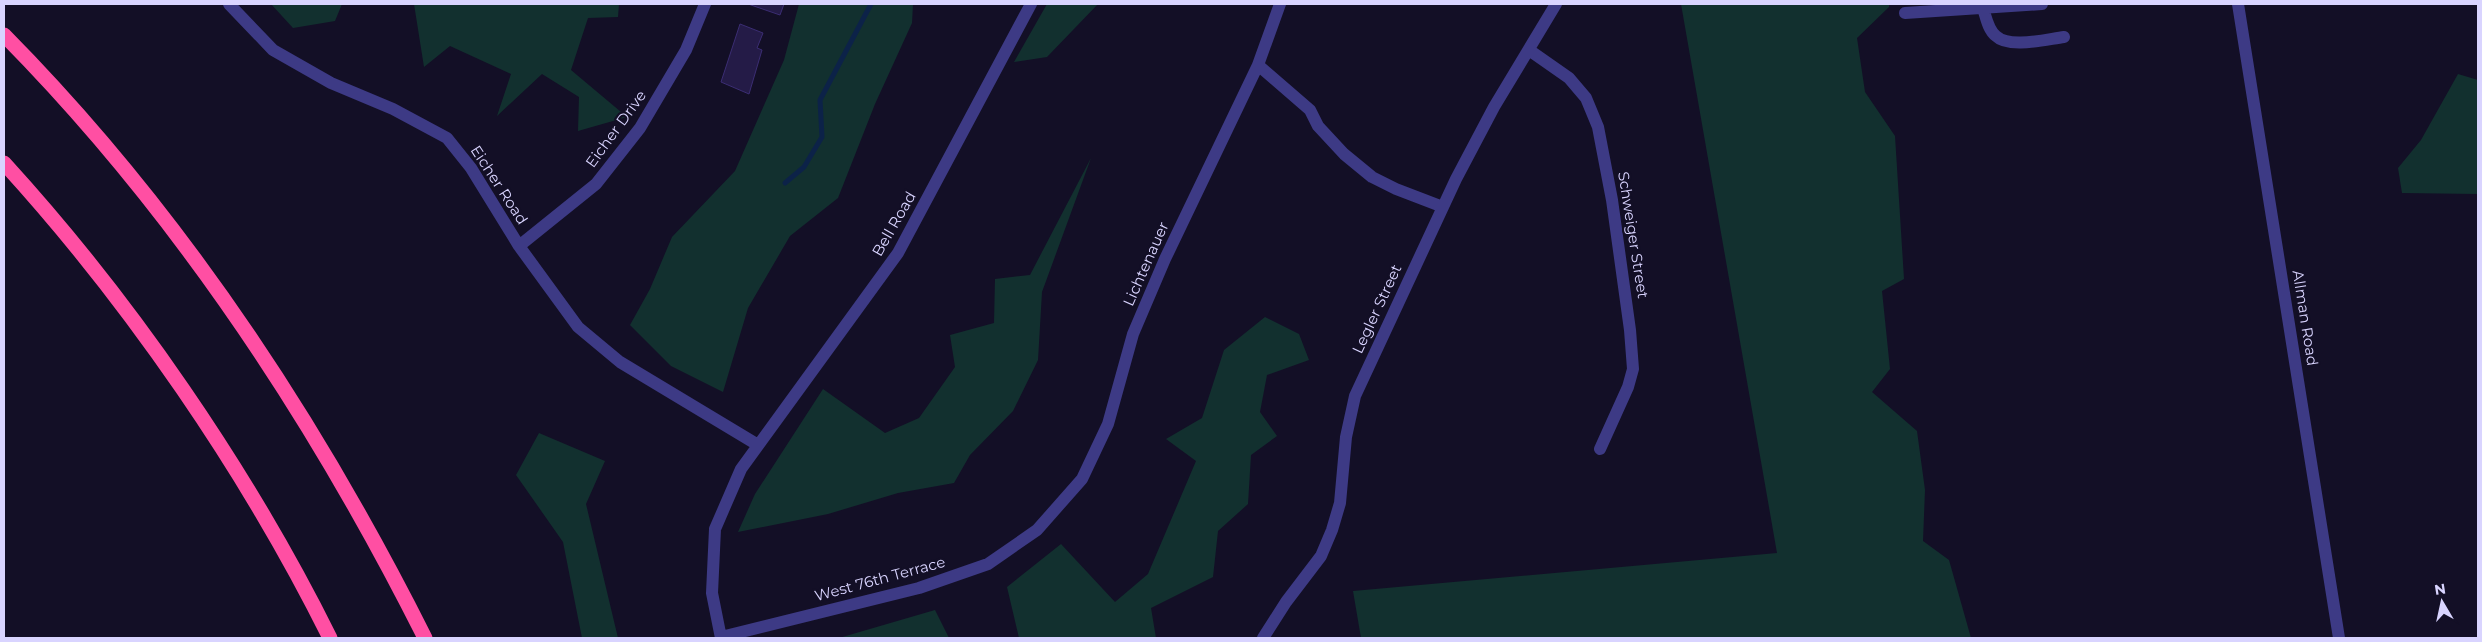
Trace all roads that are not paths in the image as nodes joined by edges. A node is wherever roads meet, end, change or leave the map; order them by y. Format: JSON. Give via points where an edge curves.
{"nodes":[{"id":1,"x":229,"y":4,"type":"edge"},
{"id":2,"x":705,"y":4,"type":"edge"},
{"id":3,"x":1031,"y":4,"type":"edge"},
{"id":4,"x":1280,"y":4,"type":"edge"},
{"id":5,"x":1556,"y":4,"type":"edge"},
{"id":6,"x":2042,"y":4,"type":"edge"},
{"id":7,"x":2238,"y":4,"type":"edge"},
{"id":8,"x":1983,"y":8,"type":"junction"},
{"id":9,"x":1905,"y":13,"type":"dead end"},
{"id":10,"x":4,"y":35,"type":"edge"},
{"id":11,"x":2064,"y":37,"type":"dead end"},
{"id":12,"x":1529,"y":50,"type":"junction"},
{"id":13,"x":1258,"y":65,"type":"junction"},
{"id":14,"x":4,"y":163,"type":"edge"},
{"id":15,"x":1443,"y":207,"type":"junction"},
{"id":16,"x":519,"y":246,"type":"junction"},
{"id":17,"x":758,"y":445,"type":"junction"},
{"id":18,"x":1600,"y":449,"type":"dead end"},
{"id":19,"x":1037,"y":530,"type":"joint"},
{"id":20,"x":330,"y":638,"type":"edge"},
{"id":21,"x":425,"y":638,"type":"edge"},
{"id":22,"x":721,"y":638,"type":"edge"},
{"id":23,"x":1263,"y":638,"type":"edge"},
{"id":24,"x":2339,"y":638,"type":"edge"}],
"edges":[{"from":1,"to":16,"type":"street","name":"Eicher Road","via":[[273,50],[331,83],[392,109],[447,138],[472,168]]},
{"from":2,"to":16,"type":"street","name":"Eicher Drive","via":[[686,50],[640,128],[596,184]]},
{"from":3,"to":17,"type":"street","name":"Bell Road","via":[[898,253]]},
{"from":4,"to":13,"type":"street","name":"Lichtenauer"},
{"from":5,"to":12,"type":"street","name":"Legler Street"},
{"from":6,"to":8,"type":"street"},
{"from":7,"to":24,"type":"street","name":"Allman Road"},
{"from":8,"to":9,"type":"street"},
{"from":8,"to":11,"type":"street","via":[[1994,36],[2002,41],[2030,42]]},
{"from":10,"to":21,"type":"highway","via":[[131,178],[269,365],[327,456],[387,562]]},
{"from":12,"to":15,"type":"street","name":"Legler Street","via":[[1494,107]]},
{"from":12,"to":18,"type":"street","name":"Schweiger Street","via":[[1569,78],[1586,98],[1598,127],[1612,200],[1633,369]]},
{"from":13,"to":15,"type":"street","via":[[1310,110],[1318,126],[1344,154],[1372,177]]},
{"from":13,"to":19,"type":"street","name":"Lichtenauer","via":[[1165,259],[1133,334],[1108,424],[1082,479]]},
{"from":14,"to":20,"type":"highway","via":[[82,254],[183,389],[232,465]]},
{"from":15,"to":23,"type":"street","name":"Legler Street","via":[[1355,396],[1346,437],[1340,503],[1332,530],[1321,556]]},
{"from":16,"to":17,"type":"street","name":"Eicher Road","via":[[578,327],[620,362]]},
{"from":17,"to":22,"type":"street","name":"Bell Road","via":[[741,469],[715,529],[712,593]]},
{"from":19,"to":22,"type":"street","name":"West 76th Terrace","via":[[988,564],[919,588]]}]}
